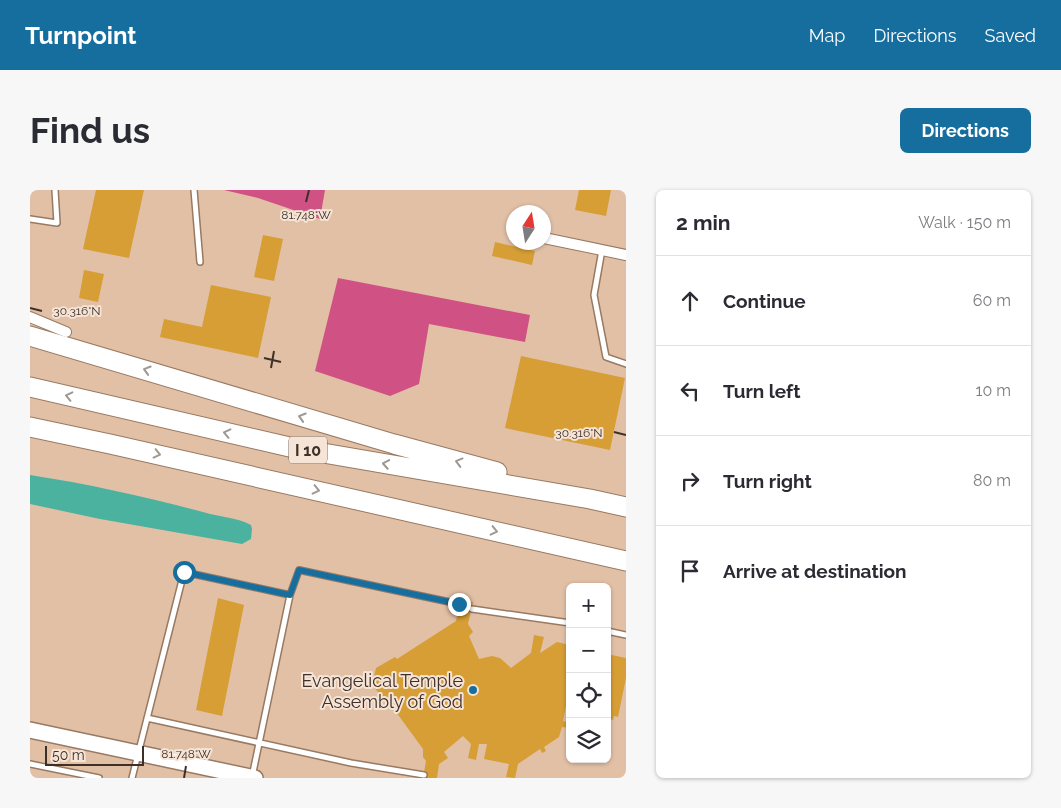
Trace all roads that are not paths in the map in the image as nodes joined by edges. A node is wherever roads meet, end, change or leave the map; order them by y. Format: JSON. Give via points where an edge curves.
{"nodes":[{"id":1,"x":55,"y":190,"type":"edge"},
{"id":2,"x":194,"y":190,"type":"edge"},
{"id":3,"x":30,"y":219,"type":"edge"},
{"id":4,"x":551,"y":239,"type":"edge"},
{"id":5,"x":602,"y":250,"type":"junction"},
{"id":6,"x":626,"y":255,"type":"edge"},
{"id":7,"x":200,"y":262,"type":"dead end"},
{"id":8,"x":30,"y":317,"type":"edge"},
{"id":9,"x":66,"y":332,"type":"dead end"},
{"id":10,"x":30,"y":336,"type":"edge"},
{"id":11,"x":626,"y":364,"type":"edge"},
{"id":12,"x":30,"y":387,"type":"edge"},
{"id":13,"x":30,"y":427,"type":"edge"},
{"id":14,"x":30,"y":441,"type":"edge"},
{"id":15,"x":110,"y":444,"type":"junction"},
{"id":16,"x":590,"y":499,"type":"junction"},
{"id":17,"x":626,"y":507,"type":"edge"},
{"id":18,"x":626,"y":561,"type":"edge"},
{"id":19,"x":290,"y":595,"type":"junction"},
{"id":20,"x":459,"y":604,"type":"dead end"},
{"id":21,"x":472,"y":609,"type":"dead end"},
{"id":22,"x":566,"y":622,"type":"edge"},
{"id":23,"x":611,"y":632,"type":"edge"},
{"id":24,"x":626,"y":635,"type":"edge"},
{"id":25,"x":147,"y":718,"type":"junction"},
{"id":26,"x":30,"y":730,"type":"edge"},
{"id":27,"x":260,"y":743,"type":"junction"},
{"id":28,"x":138,"y":752,"type":"junction"},
{"id":29,"x":30,"y":764,"type":"edge"},
{"id":30,"x":424,"y":775,"type":"dead end"},
{"id":31,"x":99,"y":778,"type":"edge"},
{"id":32,"x":132,"y":778,"type":"edge"},
{"id":33,"x":254,"y":778,"type":"edge"}],
"edges":[{"from":1,"to":3,"type":"lane","via":[[57,223]]},
{"from":2,"to":7,"type":"lane"},
{"from":4,"to":5,"type":"street"},
{"from":5,"to":6,"type":"street"},
{"from":5,"to":11,"type":"lane","via":[[594,295],[606,358]]},
{"from":8,"to":9,"type":"street"},
{"from":16,"to":10,"type":"highway","one_way":true},
{"from":16,"to":12,"type":"highway","number":"I 10","one_way":true,"via":[[294,448]]},
{"from":13,"to":15,"type":"highway","number":"I 10"},
{"from":14,"to":15,"type":"highway"},
{"from":15,"to":18,"type":"highway","number":"I 10","one_way":true},
{"from":16,"to":17,"type":"highway","number":"I 10"},
{"from":19,"to":20,"type":"lane","via":[[299,570]]},
{"from":19,"to":25,"type":"lane","via":[[184,572]]},
{"from":19,"to":27,"type":"lane"},
{"from":21,"to":22,"type":"lane"},
{"from":23,"to":24,"type":"lane"},
{"from":25,"to":27,"type":"lane"},
{"from":25,"to":28,"type":"lane"},
{"from":26,"to":28,"type":"street"},
{"from":27,"to":30,"type":"lane"},
{"from":27,"to":33,"type":"lane"},
{"from":28,"to":32,"type":"lane"},
{"from":28,"to":33,"type":"street"},
{"from":29,"to":31,"type":"lane"}]}
